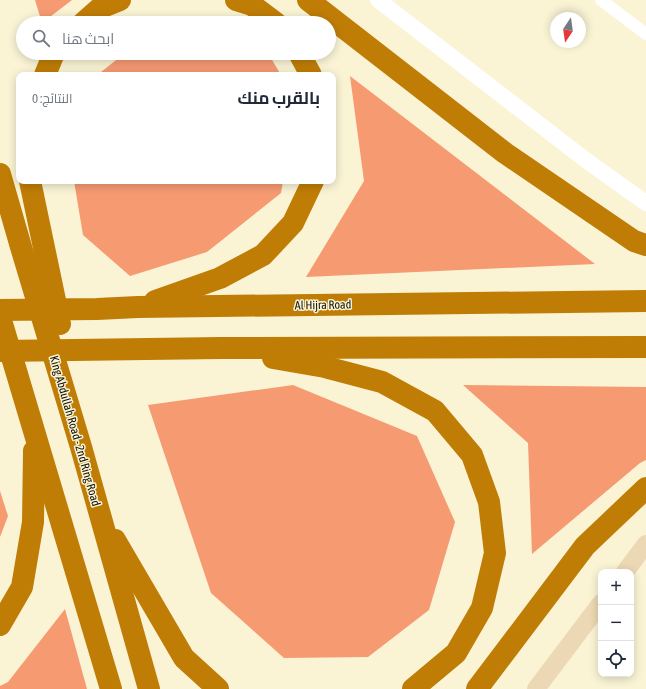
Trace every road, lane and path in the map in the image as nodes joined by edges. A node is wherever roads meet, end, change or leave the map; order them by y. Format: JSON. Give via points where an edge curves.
{"nodes":[{"id":1,"x":120,"y":0,"type":"edge"},
{"id":2,"x":236,"y":0,"type":"edge"},
{"id":3,"x":378,"y":0,"type":"edge"},
{"id":4,"x":601,"y":0,"type":"edge"},
{"id":5,"x":310,"y":3,"type":"edge"},
{"id":6,"x":90,"y":16,"type":"edge"},
{"id":7,"x":267,"y":16,"type":"edge"},
{"id":8,"x":327,"y":16,"type":"edge"},
{"id":9,"x":336,"y":23,"type":"edge"},
{"id":10,"x":646,"y":34,"type":"edge"},
{"id":11,"x":51,"y":60,"type":"edge"},
{"id":12,"x":303,"y":60,"type":"edge"},
{"id":13,"x":46,"y":72,"type":"edge"},
{"id":14,"x":310,"y":72,"type":"edge"},
{"id":15,"x":0,"y":174,"type":"edge"},
{"id":16,"x":30,"y":184,"type":"edge"},
{"id":17,"x":312,"y":184,"type":"edge"},
{"id":18,"x":646,"y":203,"type":"edge"},
{"id":19,"x":646,"y":245,"type":"edge"},
{"id":20,"x":646,"y":302,"type":"edge"},
{"id":21,"x":138,"y":307,"type":"junction"},
{"id":22,"x":0,"y":310,"type":"edge"},
{"id":23,"x":0,"y":317,"type":"edge"},
{"id":24,"x":646,"y":347,"type":"edge"},
{"id":25,"x":221,"y":348,"type":"junction"},
{"id":26,"x":0,"y":351,"type":"edge"},
{"id":27,"x":35,"y":432,"type":"junction"},
{"id":28,"x":89,"y":476,"type":"junction"},
{"id":29,"x":646,"y":488,"type":"edge"},
{"id":30,"x":646,"y":544,"type":"edge"},
{"id":31,"x":627,"y":569,"type":"edge"},
{"id":32,"x":599,"y":605,"type":"edge"},
{"id":33,"x":0,"y":625,"type":"edge"},
{"id":34,"x":111,"y":689,"type":"edge"},
{"id":35,"x":149,"y":689,"type":"edge"},
{"id":36,"x":218,"y":689,"type":"edge"},
{"id":37,"x":413,"y":689,"type":"edge"},
{"id":38,"x":477,"y":689,"type":"edge"},
{"id":39,"x":536,"y":689,"type":"edge"}],
"edges":[{"from":1,"to":6,"type":"highway","via":[[100,8]]},
{"from":2,"to":7,"type":"highway","via":[[252,5]]},
{"from":3,"to":18,"type":"street","via":[[587,161]]},
{"from":4,"to":10,"type":"street"},
{"from":5,"to":8,"type":"highway"},
{"from":9,"to":19,"type":"highway","via":[[505,153],[634,241]]},
{"from":11,"to":13,"type":"highway"},
{"from":12,"to":14,"type":"highway"},
{"from":15,"to":28,"type":"highway","name":"King Abdullah Road - 2nd Ring Road"},
{"from":16,"to":28,"type":"highway"},
{"from":17,"to":21,"type":"highway","via":[[293,223],[263,255],[220,278]]},
{"from":20,"to":21,"type":"highway","name":"Al Hijra Road"},
{"from":21,"to":22,"type":"highway","name":"Al Hijra Road"},
{"from":23,"to":27,"type":"highway"},
{"from":24,"to":25,"type":"highway"},
{"from":25,"to":26,"type":"highway"},
{"from":25,"to":37,"type":"highway","via":[[325,367],[382,382],[435,411],[472,455],[489,502],[495,553],[482,608],[456,653]]},
{"from":27,"to":33,"type":"highway","via":[[33,522],[22,587]]},
{"from":27,"to":34,"type":"highway"},
{"from":28,"to":35,"type":"highway","name":"King Abdullah Road - 2nd Ring Road"},
{"from":28,"to":36,"type":"highway","via":[[116,541],[184,658]]},
{"from":29,"to":38,"type":"highway","via":[[585,546]]},
{"from":30,"to":31,"type":"main road"},
{"from":32,"to":39,"type":"main road"}]}
